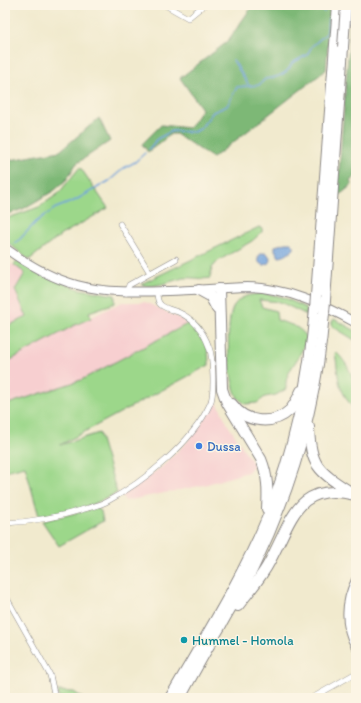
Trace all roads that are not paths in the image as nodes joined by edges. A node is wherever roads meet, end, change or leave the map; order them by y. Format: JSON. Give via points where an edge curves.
{"nodes":[{"id":1,"x":165,"y":5,"type":"edge"},
{"id":2,"x":204,"y":5,"type":"edge"},
{"id":3,"x":338,"y":5,"type":"edge"},
{"id":4,"x":341,"y":5,"type":"edge"},
{"id":5,"x":346,"y":5,"type":"edge"},
{"id":6,"x":356,"y":27,"type":"edge"},
{"id":7,"x":339,"y":47,"type":"junction"},
{"id":8,"x":326,"y":220,"type":"junction"},
{"id":9,"x":120,"y":224,"type":"dead end"},
{"id":10,"x":5,"y":248,"type":"edge"},
{"id":11,"x":176,"y":260,"type":"dead end"},
{"id":12,"x":150,"y":273,"type":"junction"},
{"id":13,"x":219,"y":288,"type":"junction"},
{"id":14,"x":199,"y":290,"type":"junction"},
{"id":15,"x":126,"y":292,"type":"junction"},
{"id":16,"x":157,"y":292,"type":"junction"},
{"id":17,"x":319,"y":311,"type":"junction"},
{"id":18,"x":219,"y":314,"type":"junction"},
{"id":19,"x":356,"y":323,"type":"edge"},
{"id":20,"x":308,"y":372,"type":"junction"},
{"id":21,"x":222,"y":374,"type":"junction"},
{"id":22,"x":308,"y":417,"type":"junction"},
{"id":23,"x":356,"y":495,"type":"edge"},
{"id":24,"x":267,"y":517,"type":"junction"},
{"id":25,"x":5,"y":522,"type":"edge"},
{"id":26,"x":356,"y":580,"type":"edge"},
{"id":27,"x":5,"y":595,"type":"edge"},
{"id":28,"x":220,"y":626,"type":"junction"},
{"id":29,"x":356,"y":647,"type":"edge"},
{"id":30,"x":356,"y":674,"type":"edge"},
{"id":31,"x":55,"y":698,"type":"edge"},
{"id":32,"x":170,"y":698,"type":"edge"},
{"id":33,"x":180,"y":698,"type":"edge"},
{"id":34,"x":312,"y":698,"type":"edge"}],
"edges":[{"from":1,"to":2,"type":"street","via":[[188,18]]},
{"from":3,"to":7,"type":"highway"},
{"from":4,"to":6,"type":"street"},
{"from":5,"to":7,"type":"highway","bridge":true},
{"from":7,"to":8,"type":"highway","via":[[326,176]]},
{"from":7,"to":8,"type":"highway","via":[[334,170]]},
{"from":8,"to":17,"type":"highway","bridge":true},
{"from":9,"to":12,"type":"street"},
{"from":10,"to":15,"type":"main road","via":[[26,264],[56,278],[98,290]]},
{"from":11,"to":12,"type":"street"},
{"from":12,"to":15,"type":"street","via":[[128,285]]},
{"from":13,"to":14,"type":"main road"},
{"from":13,"to":18,"type":"highway"},
{"from":13,"to":19,"type":"main road","via":[[264,287],[280,290],[315,303]]},
{"from":14,"to":16,"type":"main road"},
{"from":14,"to":18,"type":"highway","via":[[213,299]]},
{"from":15,"to":16,"type":"main road"},
{"from":16,"to":25,"type":"street","via":[[160,305],[186,316],[198,326],[210,350],[212,397],[193,432],[155,469],[105,502],[74,512]]},
{"from":17,"to":20,"type":"highway"},
{"from":17,"to":22,"type":"highway","via":[[317,367]]},
{"from":18,"to":21,"type":"highway"},
{"from":20,"to":21,"type":"highway","via":[[292,407],[280,416],[263,420],[250,418],[235,409],[227,395]]},
{"from":20,"to":24,"type":"highway","via":[[291,449]]},
{"from":21,"to":24,"type":"highway","via":[[222,389],[226,403],[265,468],[268,488]]},
{"from":22,"to":23,"type":"highway","via":[[311,451],[317,465],[329,479]]},
{"from":22,"to":28,"type":"highway","via":[[295,466],[273,524],[253,567]]},
{"from":23,"to":28,"type":"highway","via":[[328,491],[308,499],[299,506],[270,562]]},
{"from":24,"to":32,"type":"highway","via":[[239,576]]},
{"from":26,"to":29,"type":"main road","via":[[348,602],[347,617],[348,628]]},
{"from":27,"to":31,"type":"street","via":[[50,675]]},
{"from":28,"to":33,"type":"highway"},
{"from":30,"to":34,"type":"street"}]}
